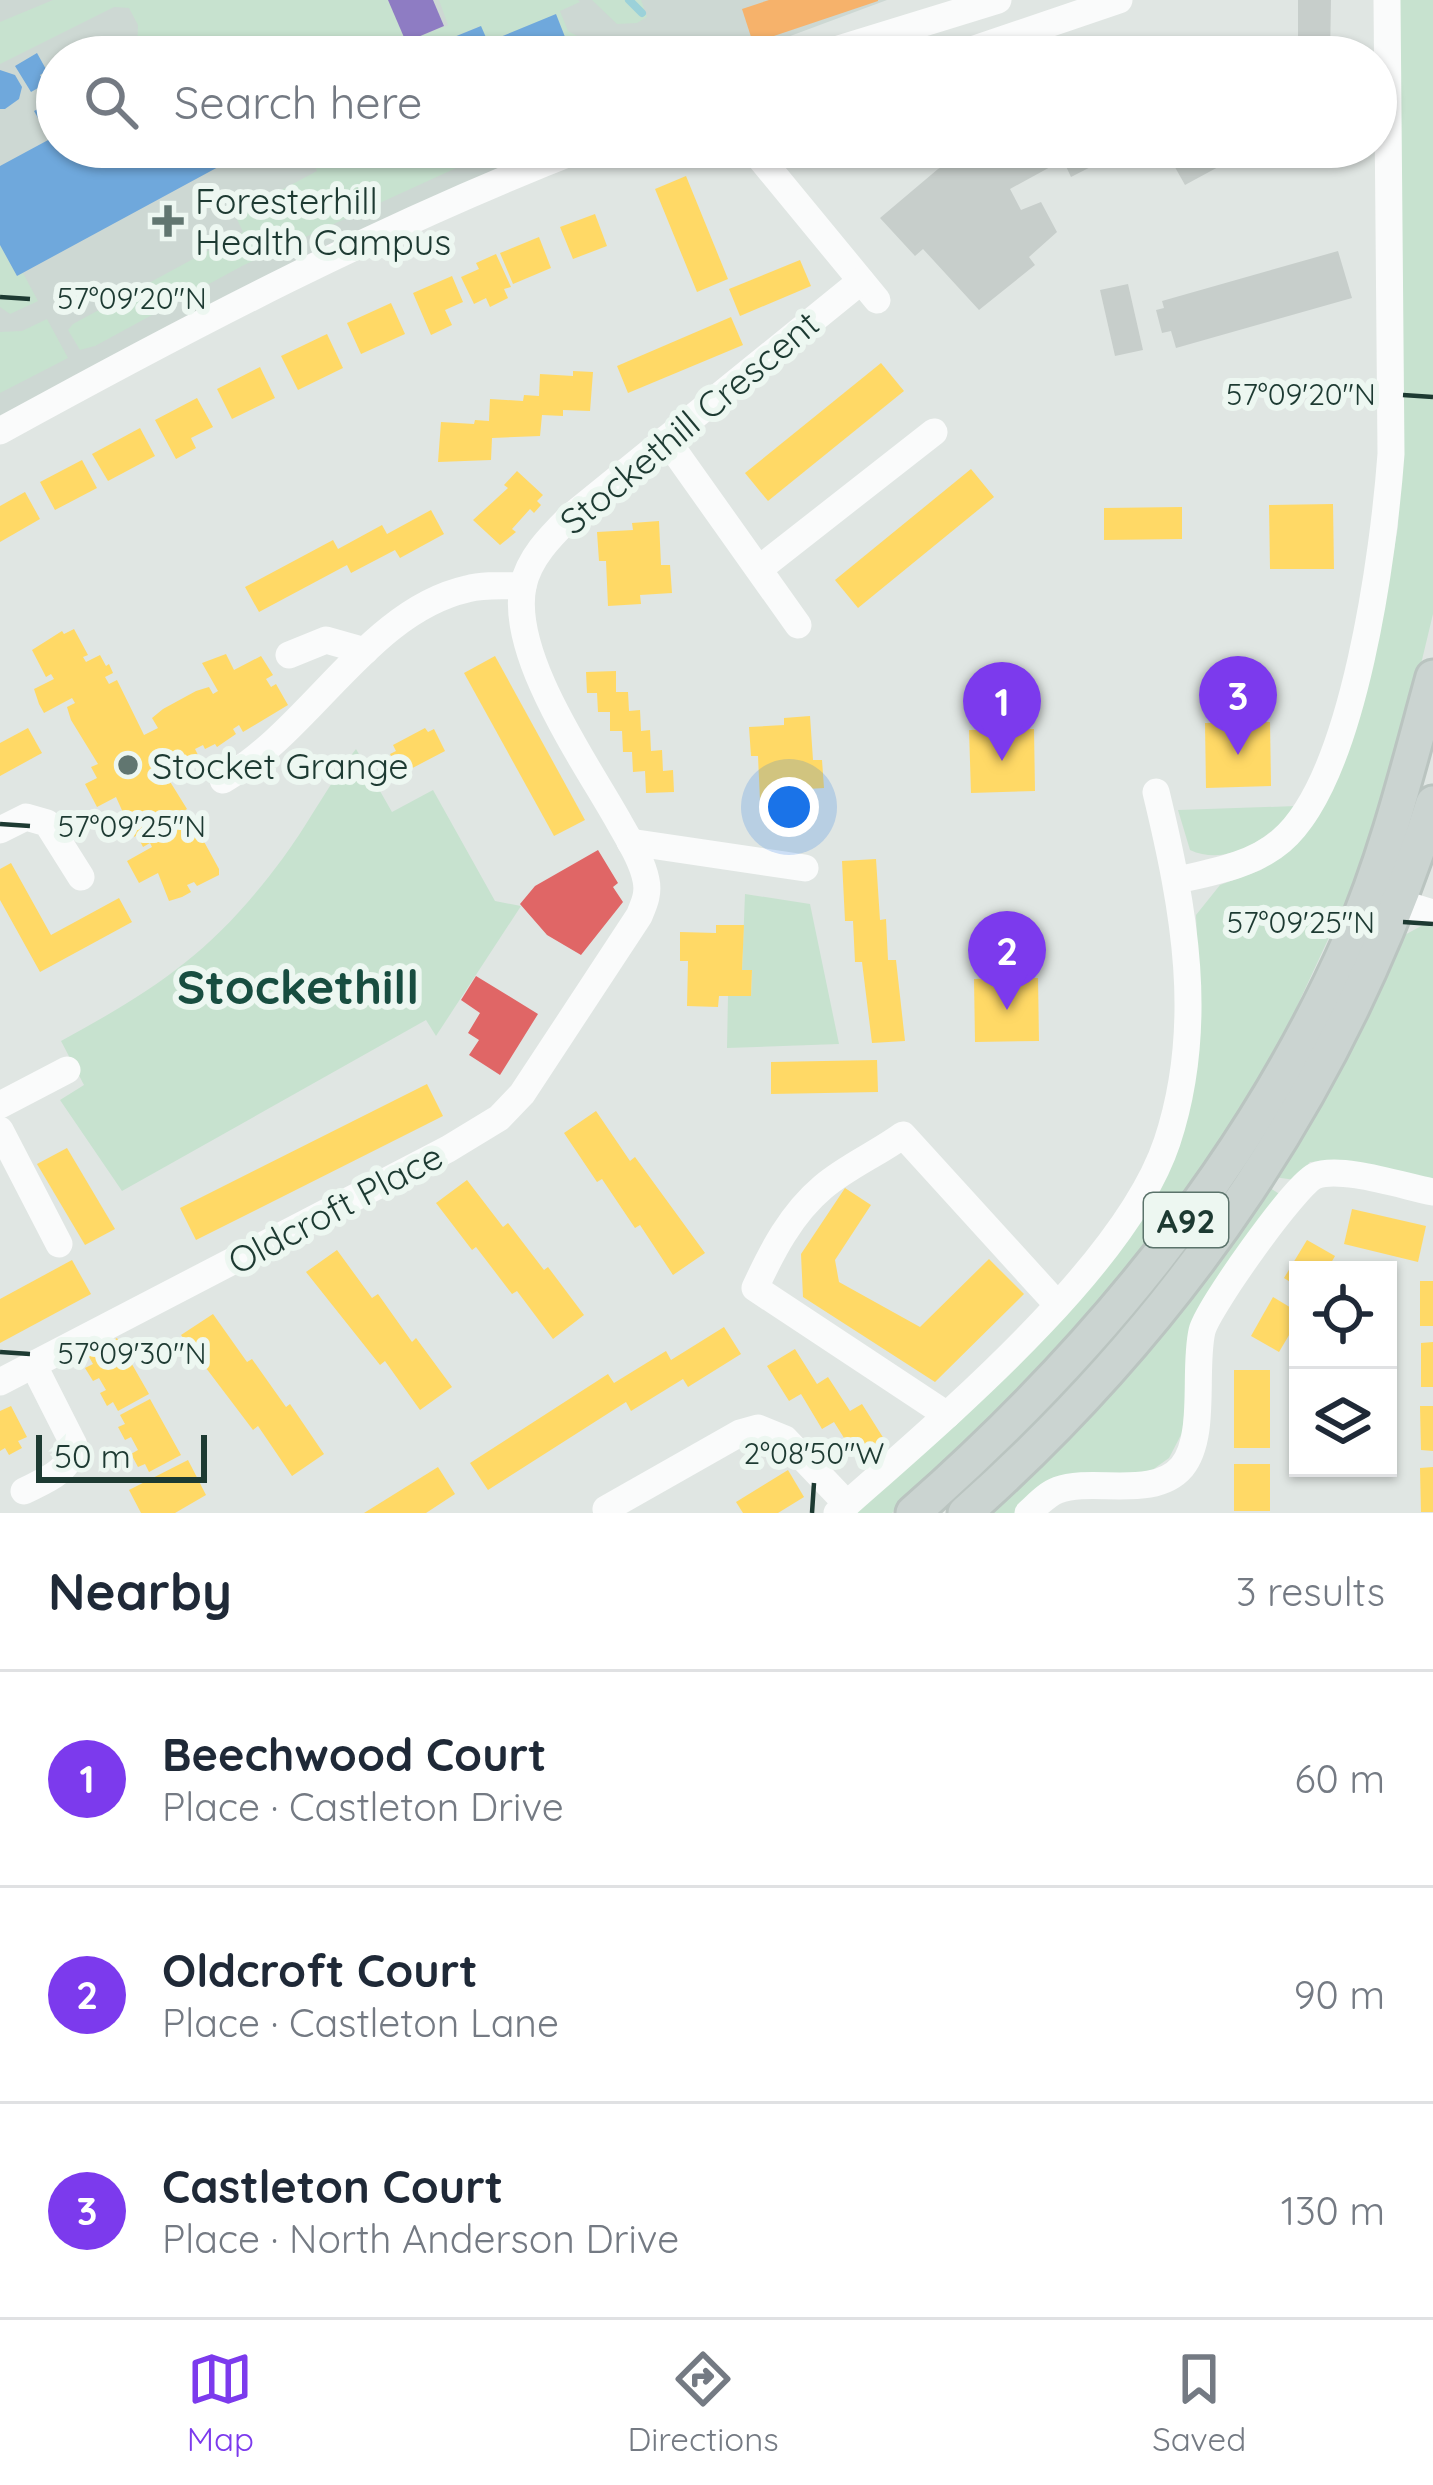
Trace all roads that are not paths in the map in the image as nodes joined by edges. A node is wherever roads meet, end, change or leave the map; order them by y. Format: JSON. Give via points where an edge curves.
{"nodes":[{"id":1,"x":955,"y":0,"type":"edge"},
{"id":2,"x":998,"y":0,"type":"edge"},
{"id":3,"x":1119,"y":0,"type":"edge"},
{"id":4,"x":1387,"y":2,"type":"edge"},
{"id":5,"x":865,"y":36,"type":"edge"},
{"id":6,"x":881,"y":36,"type":"edge"},
{"id":7,"x":1013,"y":36,"type":"edge"},
{"id":8,"x":1387,"y":36,"type":"edge"},
{"id":9,"x":534,"y":168,"type":"edge"},
{"id":10,"x":778,"y":168,"type":"edge"},
{"id":11,"x":1388,"y":168,"type":"edge"},
{"id":12,"x":0,"y":431,"type":"edge"},
{"id":13,"x":934,"y":432,"type":"dead end"},
{"id":14,"x":666,"y":439,"type":"junction"},
{"id":15,"x":759,"y":569,"type":"junction"},
{"id":16,"x":523,"y":586,"type":"junction"},
{"id":17,"x":798,"y":625,"type":"dead end"},
{"id":18,"x":364,"y":651,"type":"junction"},
{"id":19,"x":289,"y":656,"type":"dead end"},
{"id":20,"x":1433,"y":677,"type":"edge"},
{"id":21,"x":223,"y":779,"type":"dead end"},
{"id":22,"x":1156,"y":792,"type":"dead end"},
{"id":23,"x":1433,"y":803,"type":"edge"},
{"id":24,"x":0,"y":830,"type":"edge"},
{"id":25,"x":630,"y":842,"type":"junction"},
{"id":26,"x":805,"y":868,"type":"dead end"},
{"id":27,"x":81,"y":878,"type":"dead end"},
{"id":28,"x":1178,"y":880,"type":"junction"},
{"id":29,"x":1403,"y":891,"type":"edge"},
{"id":30,"x":68,"y":1070,"type":"dead end"},
{"id":31,"x":0,"y":1105,"type":"edge"},
{"id":32,"x":0,"y":1130,"type":"edge"},
{"id":33,"x":1433,"y":1192,"type":"edge"},
{"id":34,"x":59,"y":1244,"type":"dead end"},
{"id":35,"x":1056,"y":1303,"type":"junction"},
{"id":36,"x":33,"y":1364,"type":"junction"},
{"id":37,"x":0,"y":1382,"type":"edge"},
{"id":38,"x":947,"y":1415,"type":"junction"},
{"id":39,"x":24,"y":1492,"type":"dead end"},
{"id":40,"x":606,"y":1509,"type":"dead end"},
{"id":41,"x":842,"y":1509,"type":"edge"},
{"id":42,"x":913,"y":1513,"type":"edge"},
{"id":43,"x":965,"y":1513,"type":"edge"},
{"id":44,"x":1028,"y":1513,"type":"edge"}],
"edges":[{"from":1,"to":5,"type":"street"},
{"from":2,"to":6,"type":"street"},
{"from":3,"to":7,"type":"street"},
{"from":4,"to":8,"type":"street"},
{"from":9,"to":12,"type":"street","via":[[312,266]]},
{"from":10,"to":14,"type":"street","name":"Stockethill Crescent","via":[[868,291]]},
{"from":11,"to":28,"type":"street","via":[[1386,523],[1366,640],[1336,744],[1318,794],[1282,841],[1254,858]]},
{"from":13,"to":15,"type":"street"},
{"from":14,"to":15,"type":"street"},
{"from":14,"to":16,"type":"street","name":"Stockethill Crescent","via":[[557,530]]},
{"from":15,"to":17,"type":"street"},
{"from":16,"to":18,"type":"street","via":[[446,596]]},
{"from":16,"to":25,"type":"street","via":[[535,665]]},
{"from":18,"to":19,"type":"street","via":[[326,640]]},
{"from":18,"to":21,"type":"street","via":[[274,745]]},
{"from":20,"to":29,"type":"main road","number":"A92"},
{"from":22,"to":28,"type":"street"},
{"from":23,"to":29,"type":"main road","number":"A92"},
{"from":24,"to":27,"type":"street","via":[[26,818],[47,823]]},
{"from":25,"to":26,"type":"street"},
{"from":25,"to":36,"type":"street","name":"Oldcroft Place","via":[[646,899],[539,1070],[499,1118]]},
{"from":28,"to":35,"type":"street","via":[[1188,1020],[1166,1144],[1121,1226]]},
{"from":29,"to":42,"type":"main road","number":"A92","via":[[1352,936],[1233,1157],[1146,1273],[1010,1426]]},
{"from":29,"to":43,"type":"main road","number":"A92","via":[[1371,974],[1302,1105],[1219,1235],[1089,1395]]},
{"from":30,"to":31,"type":"street"},
{"from":32,"to":34,"type":"street"},
{"from":33,"to":44,"type":"street","via":[[1336,1172],[1314,1176],[1206,1320],[1192,1449],[1182,1467],[1160,1481],[1058,1490]]},
{"from":35,"to":38,"type":"street"},
{"from":35,"to":38,"type":"street","via":[[903,1135],[804,1205],[755,1288]]},
{"from":36,"to":37,"type":"street","name":"Oldcroft Place"},
{"from":36,"to":39,"type":"street","via":[[74,1445],[62,1471]]},
{"from":38,"to":41,"type":"street"},
{"from":40,"to":41,"type":"street","via":[[758,1429],[785,1439]]}]}
